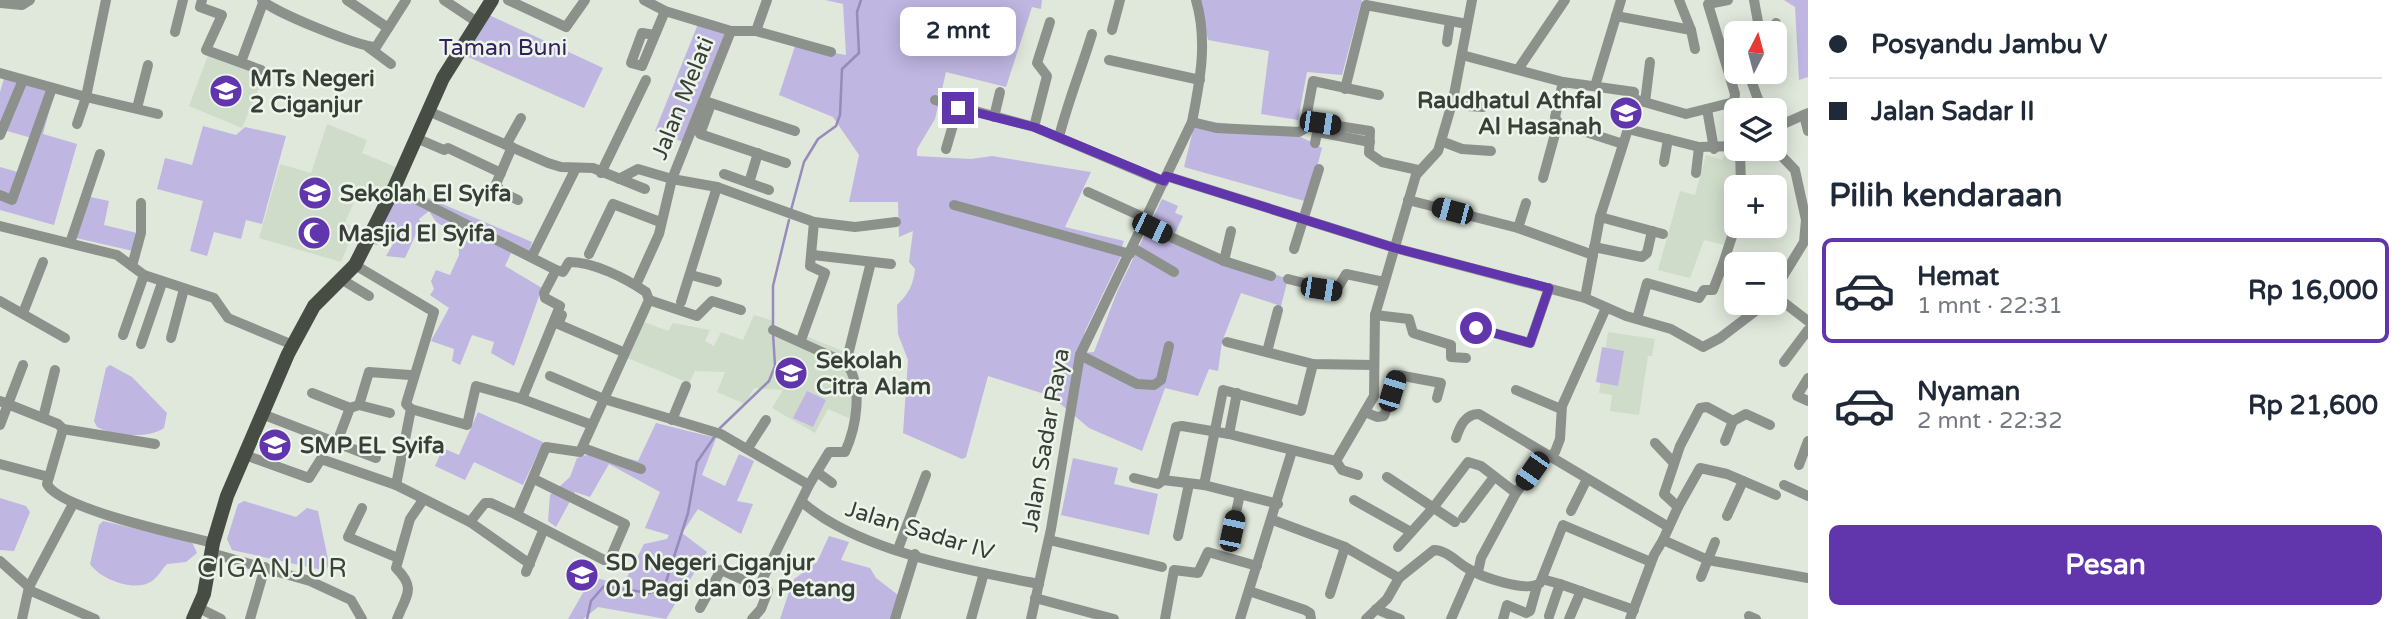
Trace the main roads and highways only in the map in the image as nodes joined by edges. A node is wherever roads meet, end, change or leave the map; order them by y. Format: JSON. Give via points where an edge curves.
{"nodes":[{"id":1,"x":492,"y":0,"type":"edge"},
{"id":2,"x":195,"y":616,"type":"edge"}],
"edges":[{"from":1,"to":2,"type":"main road","via":[[454,57],[355,265],[314,306],[293,345],[245,455],[212,548]]}]}
